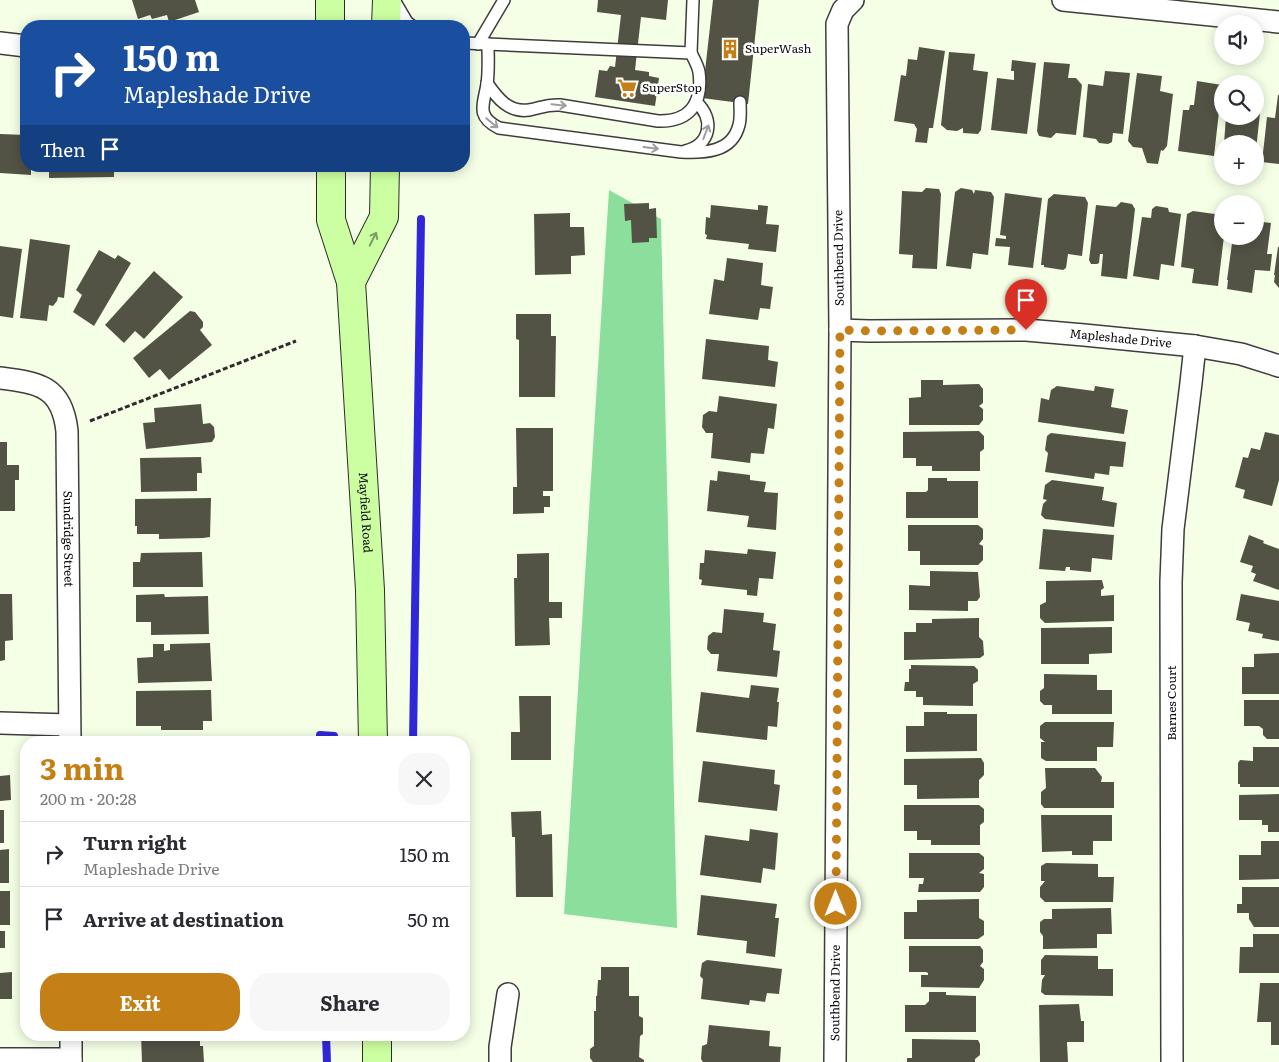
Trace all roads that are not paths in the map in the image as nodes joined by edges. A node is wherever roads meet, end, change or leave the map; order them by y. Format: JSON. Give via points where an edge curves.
{"nodes":[{"id":1,"x":330,"y":0,"type":"edge"},
{"id":2,"x":387,"y":0,"type":"edge"},
{"id":3,"x":394,"y":0,"type":"edge"},
{"id":4,"x":504,"y":0,"type":"edge"},
{"id":5,"x":693,"y":0,"type":"edge"},
{"id":6,"x":853,"y":0,"type":"edge"},
{"id":7,"x":1062,"y":0,"type":"edge"},
{"id":8,"x":330,"y":20,"type":"edge"},
{"id":9,"x":386,"y":20,"type":"edge"},
{"id":10,"x":406,"y":20,"type":"edge"},
{"id":11,"x":1279,"y":22,"type":"edge"},
{"id":12,"x":0,"y":43,"type":"edge"},
{"id":13,"x":470,"y":43,"type":"edge"},
{"id":14,"x":483,"y":44,"type":"junction"},
{"id":15,"x":20,"y":45,"type":"edge"},
{"id":16,"x":691,"y":53,"type":"junction"},
{"id":17,"x":487,"y":83,"type":"junction"},
{"id":18,"x":696,"y":102,"type":"junction"},
{"id":19,"x":740,"y":102,"type":"dead end"},
{"id":20,"x":681,"y":152,"type":"junction"},
{"id":21,"x":331,"y":172,"type":"edge"},
{"id":22,"x":385,"y":172,"type":"edge"},
{"id":23,"x":351,"y":282,"type":"junction"},
{"id":24,"x":840,"y":330,"type":"junction"},
{"id":25,"x":1194,"y":346,"type":"junction"},
{"id":26,"x":1279,"y":366,"type":"edge"},
{"id":27,"x":0,"y":378,"type":"edge"},
{"id":28,"x":0,"y":723,"type":"edge"},
{"id":29,"x":70,"y":734,"type":"edge"},
{"id":30,"x":373,"y":736,"type":"edge"},
{"id":31,"x":508,"y":994,"type":"dead end"},
{"id":32,"x":71,"y":1041,"type":"edge"},
{"id":33,"x":377,"y":1041,"type":"edge"},
{"id":34,"x":0,"y":1059,"type":"edge"},
{"id":35,"x":71,"y":1061,"type":"edge"},
{"id":36,"x":377,"y":1062,"type":"edge"},
{"id":37,"x":500,"y":1062,"type":"edge"},
{"id":38,"x":835,"y":1062,"type":"edge"},
{"id":39,"x":1172,"y":1062,"type":"edge"}],
"edges":[{"from":1,"to":8,"type":"main road"},
{"from":2,"to":9,"type":"main road"},
{"from":3,"to":10,"type":"lane"},
{"from":4,"to":14,"type":"lane"},
{"from":5,"to":16,"type":"lane"},
{"from":6,"to":24,"type":"street","name":"Southbend Drive","via":[[843,10],[837,24]]},
{"from":7,"to":11,"type":"street"},
{"from":12,"to":15,"type":"street"},
{"from":13,"to":14,"type":"lane"},
{"from":14,"to":16,"type":"lane"},
{"from":14,"to":17,"type":"lane"},
{"from":16,"to":18,"type":"lane","via":[[699,70]]},
{"from":17,"to":18,"type":"lane","one_way":true,"via":[[506,106],[526,111],[549,104],[671,121],[688,114]]},
{"from":17,"to":20,"type":"lane","one_way":true,"via":[[483,112],[499,128]]},
{"from":20,"to":18,"type":"lane","one_way":true,"via":[[697,145],[707,131],[707,114]]},
{"from":19,"to":20,"type":"lane","via":[[739,124],[730,141],[706,153]]},
{"from":21,"to":23,"type":"main road","name":"Mayfield Road","via":[[331,220]]},
{"from":23,"to":22,"type":"main road","one_way":true,"via":[[384,217]]},
{"from":23,"to":30,"type":"main road","name":"Mayfield Road","via":[[370,590]]},
{"from":24,"to":25,"type":"street","name":"Mapleshade Drive","via":[[1026,330]]},
{"from":24,"to":38,"type":"street","name":"Southbend Drive"},
{"from":25,"to":26,"type":"street","name":"Mapleshade Drive","via":[[1241,354]]},
{"from":25,"to":39,"type":"street","name":"Barnes Court","via":[[1173,529],[1171,582]]},
{"from":27,"to":29,"type":"street","name":"Sundridge Street","via":[[31,383],[50,392],[60,403],[65,417]]},
{"from":28,"to":29,"type":"street"},
{"from":31,"to":37,"type":"street"},
{"from":32,"to":35,"type":"street"},
{"from":33,"to":36,"type":"main road"},
{"from":34,"to":35,"type":"street"}]}
